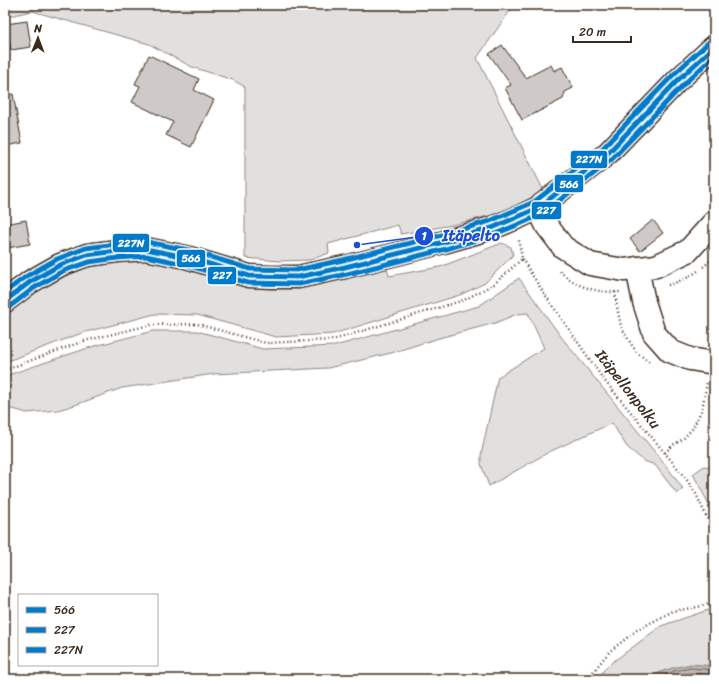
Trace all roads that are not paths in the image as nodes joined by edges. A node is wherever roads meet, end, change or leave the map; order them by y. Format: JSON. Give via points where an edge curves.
{"nodes":[{"id":1,"x":714,"y":47,"type":"edge"},
{"id":2,"x":538,"y":208,"type":"junction"},
{"id":3,"x":714,"y":222,"type":"edge"},
{"id":4,"x":637,"y":268,"type":"junction"},
{"id":5,"x":5,"y":301,"type":"edge"},
{"id":6,"x":712,"y":363,"type":"edge"}],
"edges":[{"from":1,"to":2,"type":"main road","via":[[678,80],[607,154]]},
{"from":2,"to":4,"type":"main road","via":[[547,226],[563,247],[590,264],[624,270]]},
{"from":2,"to":5,"type":"main road","via":[[492,228],[444,242],[298,277],[249,276],[186,257],[146,249],[87,255],[60,265],[30,282]]},
{"from":3,"to":4,"type":"main road","via":[[688,251],[656,266]]},
{"from":4,"to":6,"type":"main road","via":[[654,333],[670,351],[690,359]]}]}
